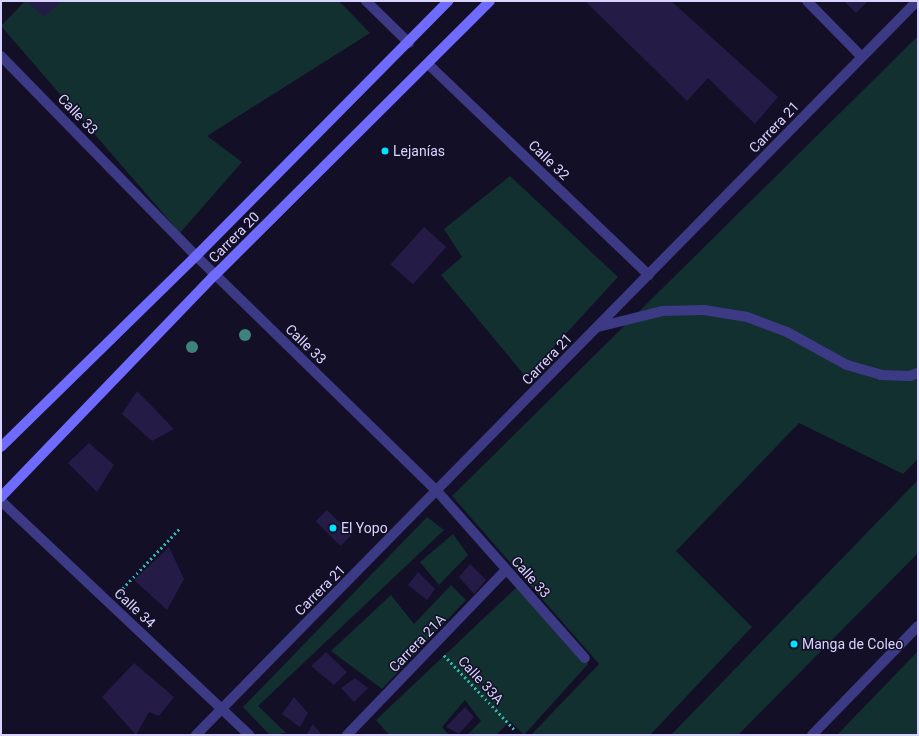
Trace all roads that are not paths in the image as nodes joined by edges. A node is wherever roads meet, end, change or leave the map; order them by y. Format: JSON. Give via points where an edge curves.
{"nodes":[{"id":1,"x":366,"y":1,"type":"edge"},
{"id":2,"x":448,"y":1,"type":"edge"},
{"id":3,"x":490,"y":1,"type":"edge"},
{"id":4,"x":807,"y":1,"type":"edge"},
{"id":5,"x":917,"y":1,"type":"edge"},
{"id":6,"x":409,"y":43,"type":"junction"},
{"id":7,"x":1,"y":56,"type":"edge"},
{"id":8,"x":862,"y":57,"type":"junction"},
{"id":9,"x":429,"y":65,"type":"junction"},
{"id":10,"x":196,"y":256,"type":"junction"},
{"id":11,"x":215,"y":275,"type":"junction"},
{"id":12,"x":649,"y":275,"type":"junction"},
{"id":13,"x":598,"y":327,"type":"junction"},
{"id":14,"x":918,"y":373,"type":"edge"},
{"id":15,"x":1,"y":447,"type":"edge"},
{"id":16,"x":437,"y":491,"type":"junction"},
{"id":17,"x":1,"y":497,"type":"edge"},
{"id":18,"x":1,"y":500,"type":"edge"},
{"id":19,"x":506,"y":570,"type":"junction"},
{"id":20,"x":918,"y":626,"type":"edge"},
{"id":21,"x":585,"y":658,"type":"dead end"},
{"id":22,"x":222,"y":709,"type":"junction"},
{"id":23,"x":196,"y":735,"type":"edge"},
{"id":24,"x":249,"y":735,"type":"edge"},
{"id":25,"x":347,"y":735,"type":"edge"},
{"id":26,"x":812,"y":735,"type":"edge"}],
"edges":[{"from":1,"to":6,"type":"street"},
{"from":2,"to":6,"type":"main road","name":"Carrera 20"},
{"from":3,"to":9,"type":"main road","name":"Carrera 20"},
{"from":4,"to":8,"type":"street"},
{"from":5,"to":8,"type":"street","name":"Carrera 21"},
{"from":6,"to":10,"type":"main road","name":"Carrera 20"},
{"from":7,"to":10,"type":"street","name":"Calle 33"},
{"from":8,"to":12,"type":"street","name":"Carrera 21"},
{"from":9,"to":11,"type":"main road","name":"Carrera 20"},
{"from":9,"to":12,"type":"street","name":"Calle 32"},
{"from":10,"to":11,"type":"street","name":"Calle 33"},
{"from":10,"to":15,"type":"main road","name":"Carrera 20"},
{"from":11,"to":16,"type":"street","name":"Calle 33"},
{"from":11,"to":17,"type":"main road","name":"Carrera 20"},
{"from":12,"to":13,"type":"street","name":"Carrera 21"},
{"from":13,"to":14,"type":"street","via":[[662,311],[704,310],[754,320],[787,332],[848,365],[881,375],[910,376]]},
{"from":13,"to":16,"type":"street","name":"Carrera 21"},
{"from":16,"to":19,"type":"street","name":"Calle 33"},
{"from":16,"to":22,"type":"street","name":"Carrera 21"},
{"from":18,"to":22,"type":"street","name":"Calle 34"},
{"from":19,"to":21,"type":"street","name":"Calle 33"},
{"from":19,"to":25,"type":"street","name":"Carrera 21A"},
{"from":20,"to":26,"type":"street"},
{"from":22,"to":23,"type":"street","name":"Carrera 21"},
{"from":22,"to":24,"type":"street","name":"Calle 34"}]}
